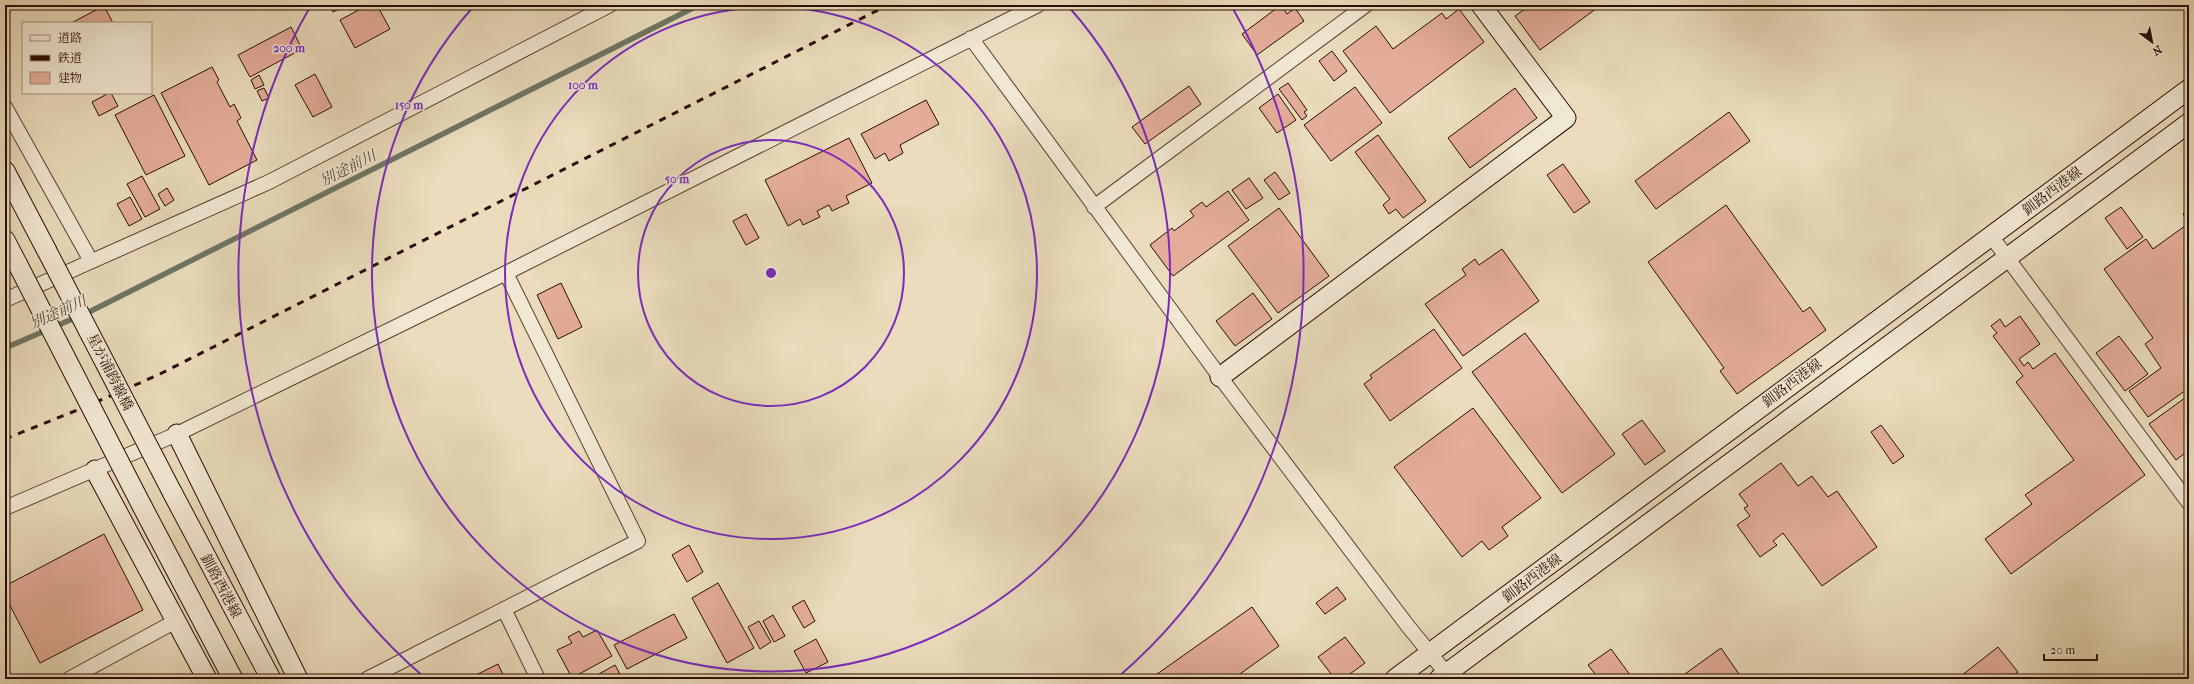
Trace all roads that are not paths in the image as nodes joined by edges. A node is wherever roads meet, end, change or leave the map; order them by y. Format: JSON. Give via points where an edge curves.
{"nodes":[{"id":1,"x":610,"y":5,"type":"edge"},
{"id":2,"x":1038,"y":5,"type":"edge"},
{"id":3,"x":1366,"y":5,"type":"edge"},
{"id":4,"x":1481,"y":5,"type":"edge"},
{"id":5,"x":971,"y":38,"type":"junction"},
{"id":6,"x":2189,"y":90,"type":"edge"},
{"id":7,"x":5,"y":107,"type":"edge"},
{"id":8,"x":2189,"y":123,"type":"edge"},
{"id":9,"x":5,"y":171,"type":"edge"},
{"id":10,"x":1094,"y":207,"type":"junction"},
{"id":11,"x":1991,"y":236,"type":"junction"},
{"id":12,"x":5,"y":240,"type":"edge"},
{"id":13,"x":2006,"y":258,"type":"junction"},
{"id":14,"x":92,"y":261,"type":"junction"},
{"id":15,"x":506,"y":273,"type":"junction"},
{"id":16,"x":5,"y":299,"type":"edge"},
{"id":17,"x":1220,"y":377,"type":"junction"},
{"id":18,"x":177,"y":434,"type":"junction"},
{"id":19,"x":95,"y":470,"type":"junction"},
{"id":20,"x":172,"y":492,"type":"joint"},
{"id":21,"x":2189,"y":503,"type":"edge"},
{"id":22,"x":5,"y":508,"type":"edge"},
{"id":23,"x":504,"y":609,"type":"junction"},
{"id":24,"x":176,"y":621,"type":"junction"},
{"id":25,"x":1429,"y":654,"type":"junction"},
{"id":26,"x":1445,"y":678,"type":"edge"},
{"id":27,"x":69,"y":679,"type":"edge"},
{"id":28,"x":207,"y":679,"type":"edge"},
{"id":29,"x":233,"y":679,"type":"edge"},
{"id":30,"x":271,"y":679,"type":"edge"},
{"id":31,"x":298,"y":679,"type":"edge"},
{"id":32,"x":367,"y":679,"type":"edge"},
{"id":33,"x":538,"y":679,"type":"edge"},
{"id":34,"x":1395,"y":679,"type":"edge"}],
"edges":[{"from":1,"to":14,"type":"street","via":[[269,182]]},
{"from":2,"to":5,"type":"street"},
{"from":3,"to":10,"type":"street"},
{"from":4,"to":17,"type":"main road","via":[[1566,118]]},
{"from":5,"to":10,"type":"street"},
{"from":5,"to":15,"type":"street"},
{"from":6,"to":11,"type":"main road","name":"釧路西港線"},
{"from":7,"to":14,"type":"street"},
{"from":8,"to":13,"type":"main road","name":"釧路西港線"},
{"from":9,"to":20,"type":"main road","name":"星が浦跨線橋","bridge":true},
{"from":10,"to":17,"type":"street"},
{"from":11,"to":13,"type":"street"},
{"from":11,"to":25,"type":"main road","name":"釧路西港線"},
{"from":12,"to":29,"type":"main road","bridge":true},
{"from":13,"to":21,"type":"street"},
{"from":13,"to":26,"type":"main road","name":"釧路西港線"},
{"from":14,"to":16,"type":"street"},
{"from":15,"to":18,"type":"street"},
{"from":15,"to":23,"type":"street","via":[[638,541]]},
{"from":17,"to":25,"type":"street"},
{"from":18,"to":19,"type":"street"},
{"from":18,"to":31,"type":"main road"},
{"from":19,"to":22,"type":"street"},
{"from":19,"to":24,"type":"main road"},
{"from":20,"to":30,"type":"main road","name":"釧路西港線"},
{"from":23,"to":32,"type":"street"},
{"from":23,"to":33,"type":"street"},
{"from":24,"to":27,"type":"street"},
{"from":24,"to":28,"type":"main road"},
{"from":25,"to":26,"type":"street"},
{"from":25,"to":34,"type":"main road","name":"釧路西港線"}]}
